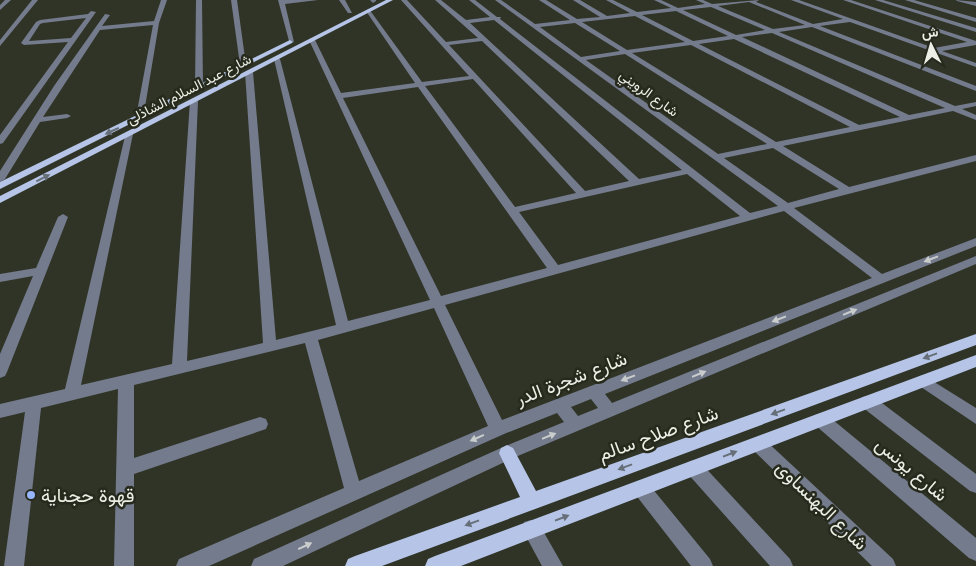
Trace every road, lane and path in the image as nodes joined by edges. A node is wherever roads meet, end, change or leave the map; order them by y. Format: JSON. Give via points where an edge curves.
{"nodes":[{"id":1,"x":8,"y":0,"type":"edge"},
{"id":2,"x":35,"y":0,"type":"edge"},
{"id":3,"x":167,"y":0,"type":"edge"},
{"id":4,"x":199,"y":0,"type":"edge"},
{"id":5,"x":234,"y":0,"type":"edge"},
{"id":6,"x":315,"y":0,"type":"edge"},
{"id":7,"x":342,"y":0,"type":"edge"},
{"id":8,"x":374,"y":0,"type":"edge"},
{"id":9,"x":390,"y":0,"type":"edge"},
{"id":10,"x":404,"y":0,"type":"edge"},
{"id":11,"x":438,"y":0,"type":"edge"},
{"id":12,"x":472,"y":0,"type":"edge"},
{"id":13,"x":498,"y":0,"type":"edge"},
{"id":14,"x":542,"y":0,"type":"edge"},
{"id":15,"x":576,"y":0,"type":"edge"},
{"id":16,"x":609,"y":0,"type":"edge"},
{"id":17,"x":657,"y":0,"type":"edge"},
{"id":18,"x":699,"y":0,"type":"edge"},
{"id":19,"x":751,"y":0,"type":"edge"},
{"id":20,"x":794,"y":0,"type":"edge"},
{"id":21,"x":846,"y":0,"type":"edge"},
{"id":22,"x":878,"y":0,"type":"edge"},
{"id":23,"x":908,"y":0,"type":"edge"},
{"id":24,"x":927,"y":0,"type":"edge"},
{"id":25,"x":959,"y":0,"type":"edge"},
{"id":26,"x":281,"y":2,"type":"edge"},
{"id":27,"x":976,"y":4,"type":"edge"},
{"id":28,"x":712,"y":5,"type":"junction"},
{"id":29,"x":0,"y":8,"type":"edge"},
{"id":30,"x":677,"y":10,"type":"junction"},
{"id":31,"x":369,"y":11,"type":"junction"},
{"id":32,"x":350,"y":12,"type":"junction"},
{"id":33,"x":637,"y":14,"type":"junction"},
{"id":34,"x":976,"y":14,"type":"edge"},
{"id":35,"x":106,"y":15,"type":"dead end"},
{"id":36,"x":499,"y":18,"type":"junction"},
{"id":37,"x":607,"y":18,"type":"junction"},
{"id":38,"x":973,"y":19,"type":"edge"},
{"id":39,"x":850,"y":20,"type":"junction"},
{"id":40,"x":577,"y":21,"type":"junction"},
{"id":41,"x":465,"y":22,"type":"junction"},
{"id":42,"x":947,"y":22,"type":"junction"},
{"id":43,"x":156,"y":23,"type":"junction"},
{"id":44,"x":920,"y":24,"type":"junction"},
{"id":45,"x":814,"y":25,"type":"junction"},
{"id":46,"x":534,"y":26,"type":"junction"},
{"id":47,"x":901,"y":26,"type":"dead end"},
{"id":48,"x":892,"y":27,"type":"dead end"},
{"id":49,"x":98,"y":28,"type":"junction"},
{"id":50,"x":876,"y":30,"type":"junction"},
{"id":51,"x":976,"y":30,"type":"edge"},
{"id":52,"x":773,"y":31,"type":"junction"},
{"id":53,"x":735,"y":37,"type":"junction"},
{"id":54,"x":483,"y":39,"type":"junction"},
{"id":55,"x":73,"y":40,"type":"junction"},
{"id":56,"x":312,"y":40,"type":"junction"},
{"id":57,"x":692,"y":43,"type":"junction"},
{"id":58,"x":976,"y":43,"type":"edge"},
{"id":59,"x":0,"y":44,"type":"edge"},
{"id":60,"x":444,"y":44,"type":"junction"},
{"id":61,"x":293,"y":45,"type":"junction"},
{"id":62,"x":933,"y":50,"type":"junction"},
{"id":63,"x":626,"y":52,"type":"junction"},
{"id":64,"x":81,"y":53,"type":"junction"},
{"id":65,"x":63,"y":54,"type":"junction"},
{"id":66,"x":579,"y":58,"type":"junction"},
{"id":67,"x":277,"y":59,"type":"junction"},
{"id":68,"x":976,"y":66,"type":"edge"},
{"id":69,"x":246,"y":69,"type":"junction"},
{"id":70,"x":475,"y":77,"type":"junction"},
{"id":71,"x":420,"y":85,"type":"junction"},
{"id":72,"x":199,"y":87,"type":"junction"},
{"id":73,"x":976,"y":89,"type":"edge"},
{"id":74,"x":339,"y":96,"type":"junction"},
{"id":75,"x":194,"y":100,"type":"junction"},
{"id":76,"x":976,"y":104,"type":"edge"},
{"id":77,"x":954,"y":109,"type":"junction"},
{"id":78,"x":67,"y":116,"type":"dead end"},
{"id":79,"x":140,"y":117,"type":"junction"},
{"id":80,"x":909,"y":118,"type":"junction"},
{"id":81,"x":976,"y":118,"type":"edge"},
{"id":82,"x":37,"y":120,"type":"junction"},
{"id":83,"x":858,"y":128,"type":"junction"},
{"id":84,"x":129,"y":134,"type":"junction"},
{"id":85,"x":0,"y":141,"type":"edge"},
{"id":86,"x":774,"y":145,"type":"junction"},
{"id":87,"x":716,"y":156,"type":"junction"},
{"id":88,"x":976,"y":158,"type":"edge"},
{"id":89,"x":688,"y":171,"type":"junction"},
{"id":90,"x":0,"y":179,"type":"edge"},
{"id":91,"x":636,"y":182,"type":"junction"},
{"id":92,"x":0,"y":186,"type":"edge"},
{"id":93,"x":847,"y":190,"type":"junction"},
{"id":94,"x":582,"y":194,"type":"junction"},
{"id":95,"x":0,"y":200,"type":"edge"},
{"id":96,"x":785,"y":206,"type":"junction"},
{"id":97,"x":511,"y":211,"type":"junction"},
{"id":98,"x":748,"y":216,"type":"junction"},
{"id":99,"x":63,"y":217,"type":"dead end"},
{"id":100,"x":976,"y":242,"type":"edge"},
{"id":101,"x":976,"y":260,"type":"edge"},
{"id":102,"x":41,"y":271,"type":"junction"},
{"id":103,"x":556,"y":271,"type":"junction"},
{"id":104,"x":0,"y":278,"type":"edge"},
{"id":105,"x":881,"y":279,"type":"junction"},
{"id":106,"x":438,"y":302,"type":"junction"},
{"id":107,"x":343,"y":327,"type":"junction"},
{"id":108,"x":310,"y":337,"type":"junction"},
{"id":109,"x":976,"y":339,"type":"edge"},
{"id":110,"x":270,"y":347,"type":"junction"},
{"id":111,"x":976,"y":361,"type":"edge"},
{"id":112,"x":179,"y":368,"type":"junction"},
{"id":113,"x":0,"y":372,"type":"edge"},
{"id":114,"x":923,"y":381,"type":"junction"},
{"id":115,"x":126,"y":382,"type":"junction"},
{"id":116,"x":594,"y":391,"type":"junction"},
{"id":117,"x":72,"y":394,"type":"junction"},
{"id":118,"x":868,"y":402,"type":"junction"},
{"id":119,"x":34,"y":403,"type":"junction"},
{"id":120,"x":560,"y":404,"type":"junction"},
{"id":121,"x":0,"y":411,"type":"edge"},
{"id":122,"x":609,"y":411,"type":"junction"},
{"id":123,"x":976,"y":417,"type":"edge"},
{"id":124,"x":821,"y":420,"type":"junction"},
{"id":125,"x":260,"y":424,"type":"dead end"},
{"id":126,"x":574,"y":425,"type":"junction"},
{"id":127,"x":498,"y":428,"type":"junction"},
{"id":128,"x":758,"y":444,"type":"junction"},
{"id":129,"x":507,"y":453,"type":"junction"},
{"id":130,"x":694,"y":468,"type":"junction"},
{"id":131,"x":124,"y":469,"type":"junction"},
{"id":132,"x":976,"y":485,"type":"edge"},
{"id":133,"x":641,"y":488,"type":"junction"},
{"id":134,"x":354,"y":493,"type":"junction"},
{"id":135,"x":532,"y":501,"type":"junction"},
{"id":136,"x":531,"y":529,"type":"junction"},
{"id":137,"x":976,"y":551,"type":"edge"},
{"id":138,"x":444,"y":564,"type":"edge"},
{"id":139,"x":14,"y":566,"type":"edge"},
{"id":140,"x":124,"y":566,"type":"edge"},
{"id":141,"x":186,"y":566,"type":"edge"},
{"id":142,"x":261,"y":566,"type":"edge"},
{"id":143,"x":355,"y":566,"type":"edge"},
{"id":144,"x":553,"y":566,"type":"edge"},
{"id":145,"x":703,"y":566,"type":"edge"},
{"id":146,"x":783,"y":566,"type":"edge"},
{"id":147,"x":886,"y":566,"type":"edge"}],
"edges":[{"from":1,"to":29,"type":"street"},
{"from":2,"to":59,"type":"street"},
{"from":3,"to":43,"type":"street"},
{"from":4,"to":72,"type":"street"},
{"from":5,"to":69,"type":"street"},
{"from":6,"to":26,"type":"street"},
{"from":7,"to":32,"type":"street"},
{"from":8,"to":32,"type":"main road","name":"شارع عبد السلام الشاذلى"},
{"from":9,"to":31,"type":"main road","name":"شارع عبد السلام الشاذلى"},
{"from":10,"to":60,"type":"street"},
{"from":11,"to":41,"type":"street"},
{"from":12,"to":36,"type":"street"},
{"from":13,"to":46,"type":"street","name":"شارع الرويني","via":[[515,16]]},
{"from":14,"to":40,"type":"street"},
{"from":15,"to":37,"type":"street"},
{"from":16,"to":33,"type":"street"},
{"from":17,"to":30,"type":"street"},
{"from":18,"to":28,"type":"street"},
{"from":19,"to":28,"type":"street"},
{"from":19,"to":45,"type":"street"},
{"from":20,"to":39,"type":"street"},
{"from":21,"to":44,"type":"street"},
{"from":22,"to":42,"type":"street"},
{"from":23,"to":38,"type":"street"},
{"from":24,"to":34,"type":"street"},
{"from":25,"to":27,"type":"street"},
{"from":26,"to":61,"type":"street"},
{"from":28,"to":30,"type":"street"},
{"from":28,"to":52,"type":"street"},
{"from":30,"to":33,"type":"street"},
{"from":30,"to":53,"type":"street"},
{"from":31,"to":56,"type":"main road","name":"شارع عبد السلام الشاذلى"},
{"from":31,"to":71,"type":"street"},
{"from":32,"to":61,"type":"main road","name":"شارع عبد السلام الشاذلى"},
{"from":33,"to":37,"type":"street"},
{"from":33,"to":57,"type":"street"},
{"from":35,"to":49,"type":"street"},
{"from":36,"to":41,"type":"street"},
{"from":36,"to":89,"type":"street"},
{"from":37,"to":40,"type":"street"},
{"from":38,"to":42,"type":"street"},
{"from":39,"to":45,"type":"street"},
{"from":39,"to":50,"type":"street"},
{"from":40,"to":46,"type":"street"},
{"from":40,"to":63,"type":"street"},
{"from":41,"to":54,"type":"street"},
{"from":42,"to":44,"type":"street"},
{"from":42,"to":51,"type":"street"},
{"from":43,"to":49,"type":"street"},
{"from":43,"to":79,"type":"street"},
{"from":44,"to":47,"type":"street"},
{"from":44,"to":58,"type":"street"},
{"from":45,"to":52,"type":"street"},
{"from":45,"to":73,"type":"street"},
{"from":46,"to":66,"type":"street","name":"شارع الرويني"},
{"from":48,"to":50,"type":"street"},
{"from":49,"to":64,"type":"street"},
{"from":50,"to":62,"type":"street"},
{"from":52,"to":53,"type":"street"},
{"from":52,"to":77,"type":"street"},
{"from":53,"to":57,"type":"street"},
{"from":53,"to":80,"type":"street"},
{"from":54,"to":60,"type":"street"},
{"from":54,"to":91,"type":"street"},
{"from":55,"to":55,"type":"street","via":[[92,14],[38,22],[24,43]]},
{"from":55,"to":65,"type":"street"},
{"from":56,"to":61,"type":"main road","name":"شارع عبد السلام الشاذلى"},
{"from":56,"to":74,"type":"street"},
{"from":57,"to":63,"type":"street"},
{"from":57,"to":83,"type":"street"},
{"from":58,"to":62,"type":"street"},
{"from":60,"to":70,"type":"street"},
{"from":61,"to":67,"type":"main road","name":"شارع عبد السلام الشاذلى"},
{"from":61,"to":69,"type":"main road","name":"شارع عبد السلام الشاذلى","via":[[281,47]]},
{"from":62,"to":68,"type":"street"},
{"from":63,"to":66,"type":"street"},
{"from":63,"to":86,"type":"street"},
{"from":64,"to":65,"type":"street"},
{"from":64,"to":82,"type":"street"},
{"from":65,"to":85,"type":"street"},
{"from":66,"to":87,"type":"street","name":"شارع الرويني"},
{"from":67,"to":69,"type":"main road","name":"شارع عبد السلام الشاذلى"},
{"from":67,"to":107,"type":"street"},
{"from":69,"to":72,"type":"main road","name":"شارع عبد السلام الشاذلى"},
{"from":69,"to":75,"type":"main road","name":"شارع عبد السلام الشاذلى"},
{"from":69,"to":110,"type":"street"},
{"from":70,"to":71,"type":"street"},
{"from":70,"to":94,"type":"street"},
{"from":71,"to":74,"type":"street"},
{"from":71,"to":97,"type":"street"},
{"from":72,"to":79,"type":"main road","name":"شارع عبد السلام الشاذلى"},
{"from":74,"to":106,"type":"street"},
{"from":75,"to":84,"type":"main road","name":"شارع عبد السلام الشاذلى"},
{"from":75,"to":112,"type":"street"},
{"from":76,"to":77,"type":"street"},
{"from":77,"to":80,"type":"street"},
{"from":77,"to":81,"type":"street"},
{"from":78,"to":82,"type":"street"},
{"from":79,"to":92,"type":"main road","name":"شارع عبد السلام الشاذلى","one_way":true},
{"from":80,"to":83,"type":"street"},
{"from":82,"to":90,"type":"street"},
{"from":83,"to":86,"type":"street"},
{"from":95,"to":84,"type":"main road","name":"شارع عبد السلام الشاذلى","one_way":true},
{"from":84,"to":117,"type":"street"},
{"from":86,"to":87,"type":"street"},
{"from":86,"to":93,"type":"street"},
{"from":87,"to":96,"type":"street","name":"شارع الرويني"},
{"from":88,"to":93,"type":"street"},
{"from":89,"to":91,"type":"street"},
{"from":89,"to":98,"type":"street"},
{"from":91,"to":94,"type":"street"},
{"from":93,"to":96,"type":"street"},
{"from":94,"to":97,"type":"street"},
{"from":96,"to":98,"type":"street"},
{"from":96,"to":105,"type":"street","name":"شارع الرويني"},
{"from":97,"to":103,"type":"street"},
{"from":98,"to":103,"type":"street"},
{"from":99,"to":102,"type":"street"},
{"from":100,"to":105,"type":"street","name":"شارع شجرة الدر","one_way":true},
{"from":122,"to":101,"type":"street","one_way":true},
{"from":102,"to":104,"type":"street"},
{"from":102,"to":113,"type":"street"},
{"from":103,"to":106,"type":"street"},
{"from":105,"to":116,"type":"street","name":"شارع شجرة الدر","one_way":true},
{"from":106,"to":107,"type":"street"},
{"from":106,"to":127,"type":"street"},
{"from":107,"to":108,"type":"street"},
{"from":108,"to":110,"type":"street"},
{"from":108,"to":134,"type":"street"},
{"from":109,"to":135,"type":"main road","name":"شارع صلاح سالم","one_way":true},
{"from":110,"to":112,"type":"street"},
{"from":111,"to":114,"type":"main road"},
{"from":112,"to":115,"type":"street"},
{"from":114,"to":118,"type":"main road"},
{"from":114,"to":123,"type":"street"},
{"from":115,"to":117,"type":"street"},
{"from":115,"to":131,"type":"street"},
{"from":116,"to":120,"type":"street","name":"شارع شجرة الدر"},
{"from":116,"to":122,"type":"street"},
{"from":117,"to":119,"type":"street"},
{"from":118,"to":124,"type":"main road"},
{"from":118,"to":132,"type":"street"},
{"from":119,"to":121,"type":"street"},
{"from":119,"to":139,"type":"street"},
{"from":120,"to":126,"type":"street"},
{"from":120,"to":127,"type":"street","name":"شارع شجرة الدر"},
{"from":122,"to":126,"type":"street"},
{"from":124,"to":128,"type":"main road"},
{"from":124,"to":137,"type":"street","name":"شارع يونس"},
{"from":125,"to":131,"type":"street"},
{"from":129,"to":126,"type":"street","one_way":true},
{"from":127,"to":134,"type":"street","name":"شارع شجرة الدر","one_way":true},
{"from":130,"to":128,"type":"main road","one_way":true},
{"from":128,"to":147,"type":"street","name":"شارع البهنساوى"},
{"from":129,"to":135,"type":"main road"},
{"from":142,"to":129,"type":"street","one_way":true},
{"from":130,"to":133,"type":"main road"},
{"from":130,"to":146,"type":"street"},
{"from":131,"to":140,"type":"street"},
{"from":136,"to":133,"type":"main road","one_way":true},
{"from":133,"to":145,"type":"street"},
{"from":134,"to":141,"type":"street","name":"شارع شجرة الدر"},
{"from":135,"to":143,"type":"main road","name":"شارع صلاح سالم","one_way":true},
{"from":136,"to":138,"type":"main road"},
{"from":136,"to":144,"type":"street"}]}
